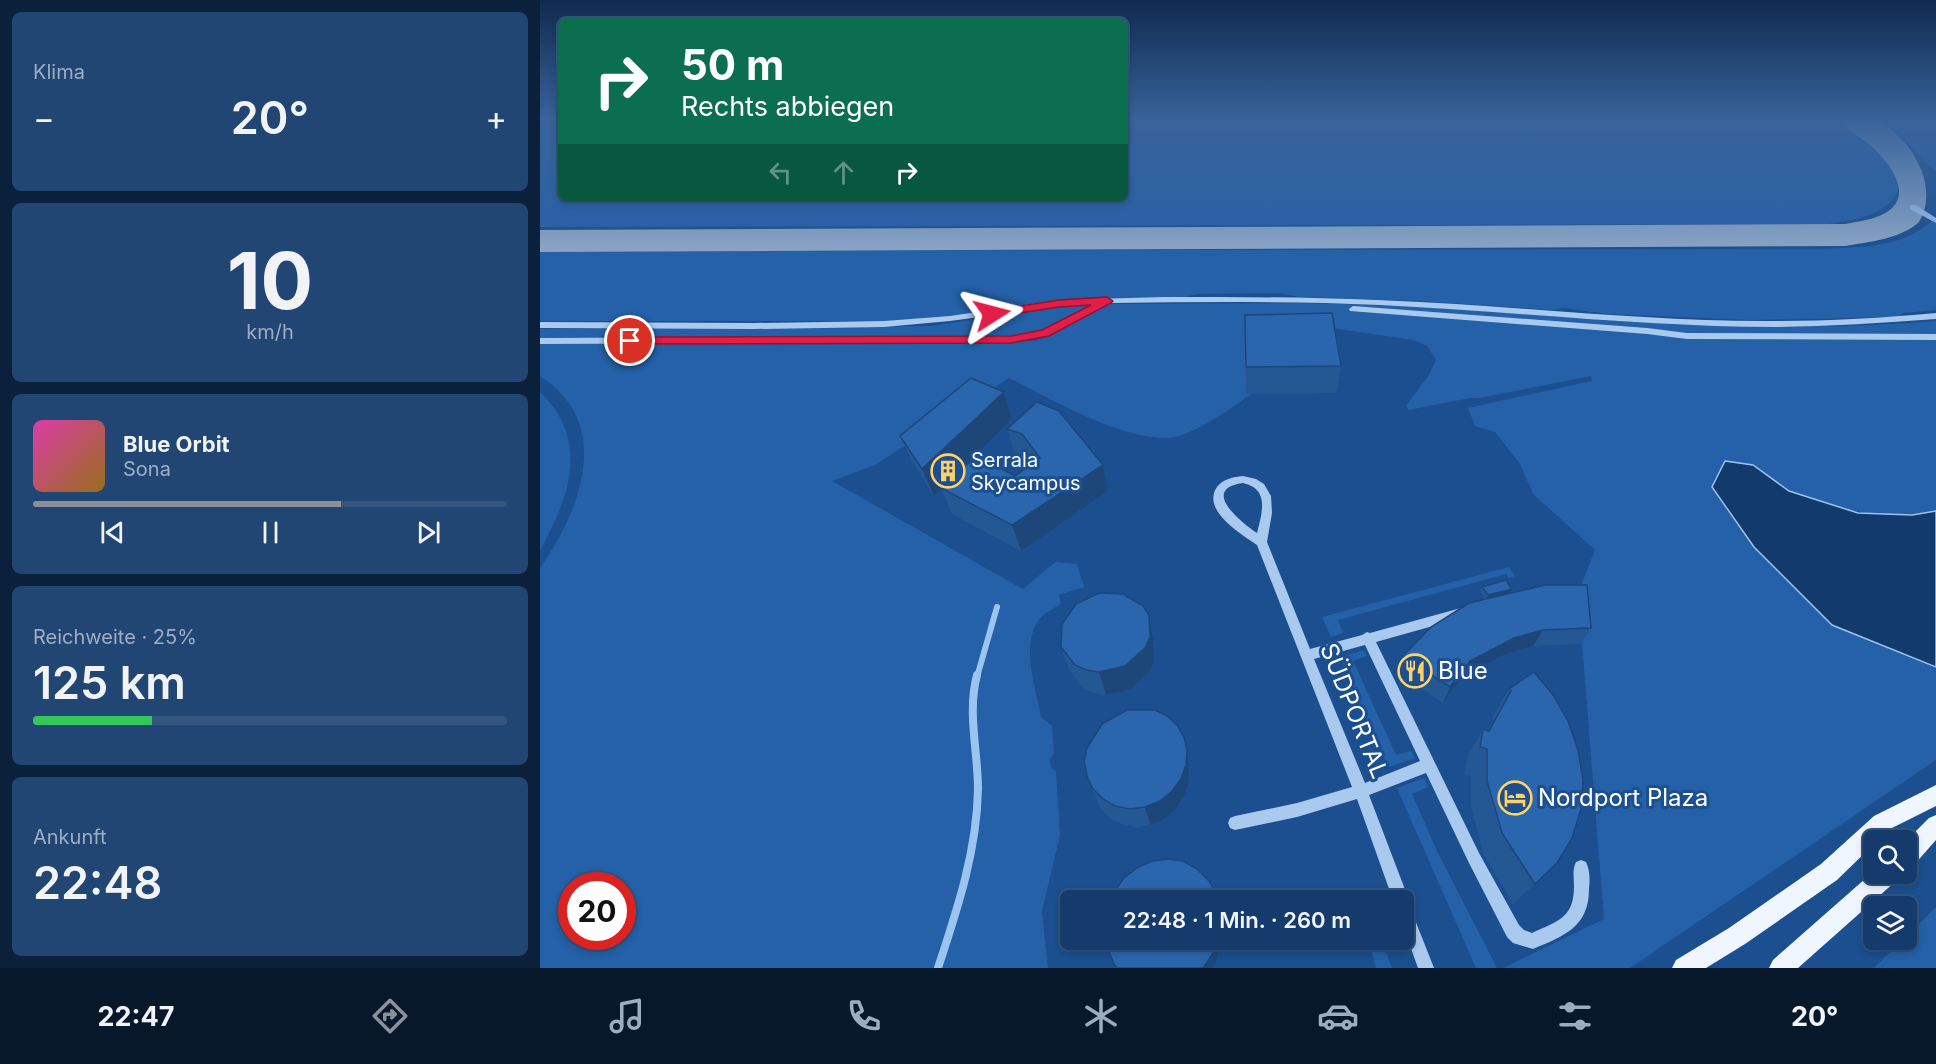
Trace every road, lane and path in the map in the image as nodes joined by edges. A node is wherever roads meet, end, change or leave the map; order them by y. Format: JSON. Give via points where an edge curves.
{"nodes":[{"id":1,"x":1913,"y":207,"type":"dead end"},
{"id":2,"x":1936,"y":221,"type":"edge"},
{"id":3,"x":1277,"y":300,"type":"junction"},
{"id":4,"x":1107,"y":301,"type":"junction"},
{"id":5,"x":1936,"y":316,"type":"edge"},
{"id":6,"x":540,"y":325,"type":"edge"},
{"id":7,"x":1936,"y":337,"type":"edge"},
{"id":8,"x":540,"y":340,"type":"edge"},
{"id":9,"x":1261,"y":542,"type":"junction"},
{"id":10,"x":1479,"y":609,"type":"edge"},
{"id":11,"x":1367,"y":637,"type":"junction"},
{"id":12,"x":1306,"y":656,"type":"junction"},
{"id":13,"x":1429,"y":765,"type":"junction"},
{"id":14,"x":1361,"y":791,"type":"junction"},
{"id":15,"x":1936,"y":795,"type":"edge"},
{"id":16,"x":1235,"y":823,"type":"dead end"},
{"id":17,"x":1936,"y":825,"type":"edge"},
{"id":18,"x":1917,"y":845,"type":"edge"},
{"id":19,"x":1581,"y":867,"type":"dead end"},
{"id":20,"x":1876,"y":884,"type":"edge"},
{"id":21,"x":1397,"y":890,"type":"edge"},
{"id":22,"x":1414,"y":935,"type":"edge"},
{"id":23,"x":1426,"y":968,"type":"edge"},
{"id":24,"x":1684,"y":968,"type":"edge"},
{"id":25,"x":1781,"y":968,"type":"edge"}],
"edges":[{"from":1,"to":2,"type":"street"},
{"from":3,"to":4,"type":"street"},
{"from":3,"to":5,"type":"street","via":[[1422,304],[1752,324],[1859,323]]},
{"from":3,"to":7,"type":"street","via":[[1287,304],[1687,336]]},
{"from":4,"to":6,"type":"street","via":[[886,324]]},
{"from":4,"to":8,"type":"street","via":[[1045,333],[1011,339]]},
{"from":9,"to":9,"type":"street","name":"SÜDPORTAL","via":[[1265,495],[1252,482],[1231,480],[1220,494],[1225,513]]},
{"from":9,"to":12,"type":"street","name":"SÜDPORTAL"},
{"from":10,"to":11,"type":"street"},
{"from":11,"to":12,"type":"street"},
{"from":11,"to":13,"type":"street"},
{"from":12,"to":14,"type":"street","name":"SÜDPORTAL"},
{"from":13,"to":14,"type":"street"},
{"from":13,"to":19,"type":"street","via":[[1474,858],[1519,937],[1533,941],[1572,922],[1583,896]]},
{"from":14,"to":16,"type":"street"},
{"from":14,"to":21,"type":"street","name":"SÜDPORTAL"},
{"from":15,"to":24,"type":"main road","via":[[1881,823],[1829,872]]},
{"from":17,"to":18,"type":"main road"},
{"from":20,"to":25,"type":"main road"},
{"from":22,"to":23,"type":"street"}]}
